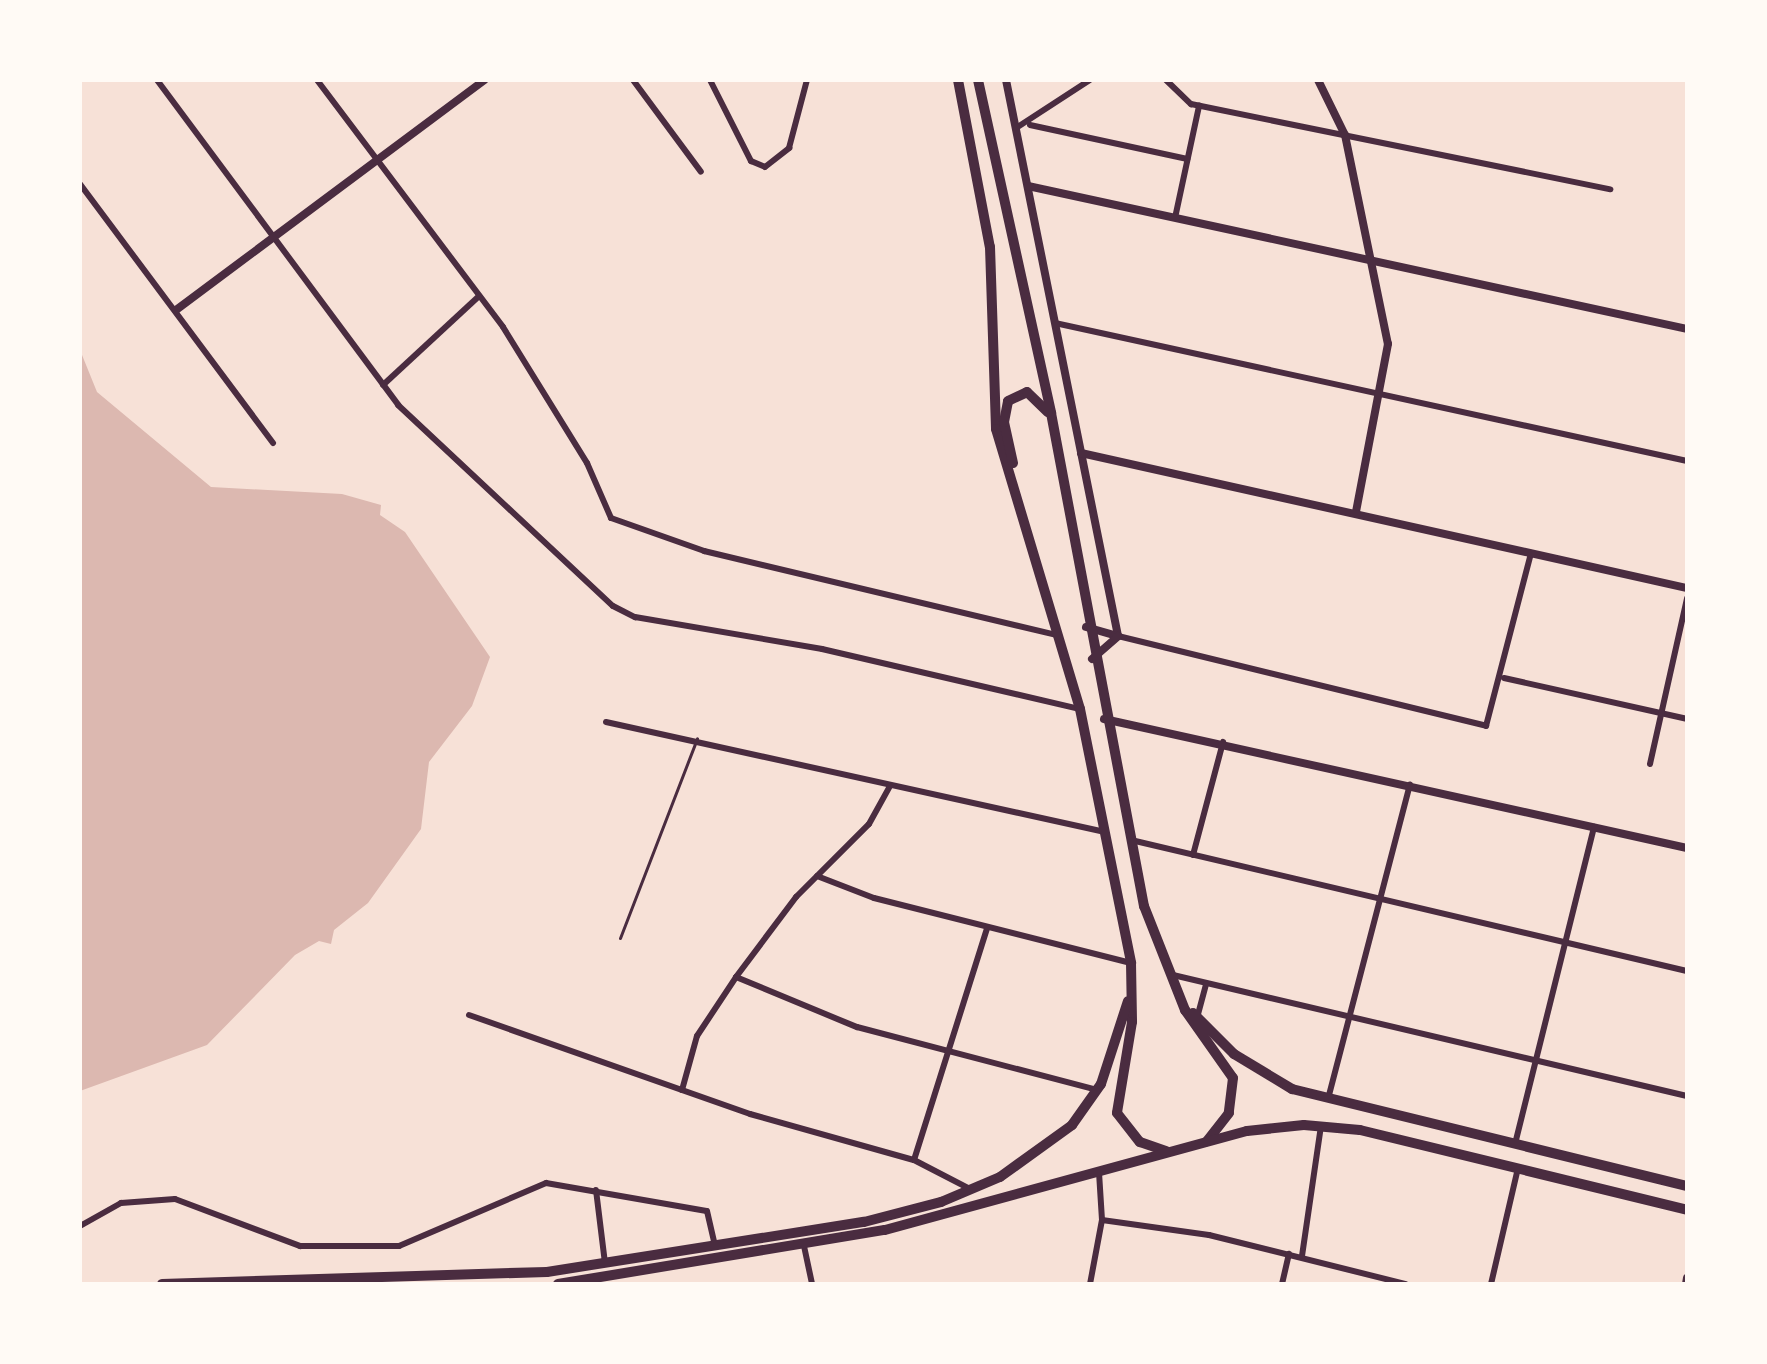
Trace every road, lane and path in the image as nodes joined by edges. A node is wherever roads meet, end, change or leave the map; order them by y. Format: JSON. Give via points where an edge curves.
{"nodes":[{"id":1,"x":157,"y":80,"type":"edge"},
{"id":2,"x":317,"y":80,"type":"edge"},
{"id":3,"x":633,"y":80,"type":"edge"},
{"id":4,"x":710,"y":80,"type":"edge"},
{"id":5,"x":807,"y":80,"type":"edge"},
{"id":6,"x":958,"y":80,"type":"edge"},
{"id":7,"x":978,"y":80,"type":"edge"},
{"id":8,"x":1006,"y":80,"type":"edge"},
{"id":9,"x":1090,"y":80,"type":"edge"},
{"id":10,"x":1166,"y":80,"type":"edge"},
{"id":11,"x":1318,"y":80,"type":"edge"},
{"id":12,"x":480,"y":81,"type":"edge"},
{"id":13,"x":1199,"y":106,"type":"junction"},
{"id":14,"x":1030,"y":125,"type":"junction"},
{"id":15,"x":1016,"y":128,"type":"junction"},
{"id":16,"x":1345,"y":135,"type":"junction"},
{"id":17,"x":1187,"y":159,"type":"junction"},
{"id":18,"x":377,"y":160,"type":"junction"},
{"id":19,"x":701,"y":172,"type":"dead end"},
{"id":20,"x":80,"y":184,"type":"edge"},
{"id":21,"x":1028,"y":186,"type":"junction"},
{"id":22,"x":1610,"y":189,"type":"dead end"},
{"id":23,"x":1175,"y":218,"type":"junction"},
{"id":24,"x":273,"y":238,"type":"junction"},
{"id":25,"x":1372,"y":261,"type":"junction"},
{"id":26,"x":479,"y":296,"type":"junction"},
{"id":27,"x":176,"y":310,"type":"junction"},
{"id":28,"x":1055,"y":323,"type":"junction"},
{"id":29,"x":1687,"y":329,"type":"edge"},
{"id":30,"x":383,"y":385,"type":"junction"},
{"id":31,"x":1382,"y":394,"type":"junction"},
{"id":32,"x":1053,"y":425,"type":"junction"},
{"id":33,"x":273,"y":443,"type":"dead end"},
{"id":34,"x":1081,"y":453,"type":"junction"},
{"id":35,"x":1687,"y":461,"type":"edge"},
{"id":36,"x":1024,"y":511,"type":"junction"},
{"id":37,"x":1356,"y":512,"type":"junction"},
{"id":38,"x":1531,"y":553,"type":"junction"},
{"id":39,"x":1687,"y":588,"type":"edge"},
{"id":40,"x":1687,"y":598,"type":"edge"},
{"id":41,"x":1086,"y":627,"type":"junction"},
{"id":42,"x":1060,"y":636,"type":"junction"},
{"id":43,"x":1118,"y":636,"type":"junction"},
{"id":44,"x":1092,"y":659,"type":"junction"},
{"id":45,"x":1504,"y":678,"type":"junction"},
{"id":46,"x":1080,"y":709,"type":"junction"},
{"id":47,"x":1661,"y":713,"type":"junction"},
{"id":48,"x":1104,"y":719,"type":"junction"},
{"id":49,"x":1687,"y":719,"type":"edge"},
{"id":50,"x":606,"y":722,"type":"dead end"},
{"id":51,"x":697,"y":738,"type":"junction"},
{"id":52,"x":1223,"y":742,"type":"junction"},
{"id":53,"x":1650,"y":764,"type":"dead end"},
{"id":54,"x":1410,"y":785,"type":"junction"},
{"id":55,"x":890,"y":786,"type":"junction"},
{"id":56,"x":1594,"y":827,"type":"junction"},
{"id":57,"x":1105,"y":832,"type":"junction"},
{"id":58,"x":1127,"y":839,"type":"junction"},
{"id":59,"x":1687,"y":848,"type":"edge"},
{"id":60,"x":1193,"y":855,"type":"junction"},
{"id":61,"x":817,"y":876,"type":"junction"},
{"id":62,"x":1380,"y":899,"type":"junction"},
{"id":63,"x":987,"y":928,"type":"junction"},
{"id":64,"x":620,"y":938,"type":"dead end"},
{"id":65,"x":1565,"y":941,"type":"junction"},
{"id":66,"x":1131,"y":963,"type":"junction"},
{"id":67,"x":1687,"y":971,"type":"edge"},
{"id":68,"x":1169,"y":974,"type":"junction"},
{"id":69,"x":736,"y":977,"type":"junction"},
{"id":70,"x":1132,"y":979,"type":"junction"},
{"id":71,"x":1206,"y":984,"type":"junction"},
{"id":72,"x":469,"y":1015,"type":"dead end"},
{"id":73,"x":1197,"y":1018,"type":"junction"},
{"id":74,"x":1349,"y":1018,"type":"junction"},
{"id":75,"x":950,"y":1052,"type":"junction"},
{"id":76,"x":1536,"y":1060,"type":"junction"},
{"id":77,"x":682,"y":1090,"type":"junction"},
{"id":78,"x":1097,"y":1090,"type":"junction"},
{"id":79,"x":1687,"y":1096,"type":"edge"},
{"id":80,"x":1328,"y":1099,"type":"junction"},
{"id":81,"x":1321,"y":1125,"type":"junction"},
{"id":82,"x":1206,"y":1142,"type":"junction"},
{"id":83,"x":1515,"y":1144,"type":"junction"},
{"id":84,"x":1172,"y":1151,"type":"junction"},
{"id":85,"x":914,"y":1160,"type":"junction"},
{"id":86,"x":1518,"y":1168,"type":"junction"},
{"id":87,"x":1099,"y":1172,"type":"junction"},
{"id":88,"x":1687,"y":1186,"type":"edge"},
{"id":89,"x":596,"y":1190,"type":"junction"},
{"id":90,"x":972,"y":1190,"type":"junction"},
{"id":91,"x":1687,"y":1210,"type":"edge"},
{"id":92,"x":1102,"y":1220,"type":"junction"},
{"id":93,"x":80,"y":1226,"type":"edge"},
{"id":94,"x":715,"y":1245,"type":"junction"},
{"id":95,"x":804,"y":1246,"type":"junction"},
{"id":96,"x":1289,"y":1254,"type":"junction"},
{"id":97,"x":1302,"y":1256,"type":"junction"},
{"id":98,"x":605,"y":1263,"type":"junction"},
{"id":99,"x":606,"y":1280,"type":"edge"},
{"id":100,"x":162,"y":1284,"type":"edge"},
{"id":101,"x":558,"y":1284,"type":"edge"},
{"id":102,"x":812,"y":1284,"type":"edge"},
{"id":103,"x":1090,"y":1284,"type":"edge"},
{"id":104,"x":1282,"y":1284,"type":"edge"},
{"id":105,"x":1406,"y":1284,"type":"edge"},
{"id":106,"x":1491,"y":1284,"type":"edge"}],
"edges":[{"from":1,"to":24,"type":"street"},
{"from":2,"to":18,"type":"street"},
{"from":3,"to":19,"type":"street"},
{"from":4,"to":5,"type":"street","via":[[751,161],[765,167],[789,148]]},
{"from":6,"to":36,"type":"main road","via":[[990,247],[993,413]]},
{"from":7,"to":32,"type":"main road"},
{"from":8,"to":15,"type":"street"},
{"from":9,"to":14,"type":"street"},
{"from":10,"to":13,"type":"street"},
{"from":11,"to":16,"type":"street"},
{"from":12,"to":18,"type":"street"},
{"from":13,"to":16,"type":"street"},
{"from":13,"to":17,"type":"street"},
{"from":14,"to":15,"type":"street"},
{"from":14,"to":17,"type":"street"},
{"from":15,"to":21,"type":"street"},
{"from":16,"to":22,"type":"street"},
{"from":16,"to":25,"type":"street"},
{"from":17,"to":23,"type":"street"},
{"from":18,"to":24,"type":"street"},
{"from":18,"to":26,"type":"street"},
{"from":20,"to":27,"type":"street"},
{"from":21,"to":23,"type":"street"},
{"from":21,"to":28,"type":"street"},
{"from":23,"to":25,"type":"street"},
{"from":24,"to":27,"type":"street"},
{"from":24,"to":30,"type":"street"},
{"from":25,"to":29,"type":"street"},
{"from":25,"to":31,"type":"street","via":[[1388,344]]},
{"from":26,"to":30,"type":"street"},
{"from":26,"to":42,"type":"street","via":[[549,396],[603,508],[622,526]]},
{"from":27,"to":33,"type":"street"},
{"from":28,"to":31,"type":"street"},
{"from":28,"to":34,"type":"street"},
{"from":30,"to":46,"type":"street","via":[[450,461],[626,613]]},
{"from":31,"to":35,"type":"street"},
{"from":31,"to":37,"type":"street"},
{"from":32,"to":36,"type":"main road","via":[[1034,395],[1020,392],[1008,401],[1004,422]]},
{"from":32,"to":41,"type":"main road"},
{"from":34,"to":37,"type":"street"},
{"from":34,"to":43,"type":"street"},
{"from":36,"to":42,"type":"main road"},
{"from":37,"to":38,"type":"street"},
{"from":38,"to":39,"type":"street"},
{"from":38,"to":45,"type":"street"},
{"from":40,"to":47,"type":"street"},
{"from":41,"to":43,"type":"street"},
{"from":41,"to":44,"type":"main road"},
{"from":42,"to":46,"type":"main road"},
{"from":43,"to":44,"type":"street"},
{"from":43,"to":45,"type":"street","via":[[1481,726],[1492,721]]},
{"from":44,"to":48,"type":"main road"},
{"from":45,"to":47,"type":"street"},
{"from":46,"to":57,"type":"main road"},
{"from":47,"to":49,"type":"street"},
{"from":47,"to":53,"type":"street"},
{"from":48,"to":52,"type":"street"},
{"from":48,"to":58,"type":"main road"},
{"from":50,"to":51,"type":"street"},
{"from":51,"to":55,"type":"street"},
{"from":51,"to":64,"type":"lane"},
{"from":52,"to":54,"type":"street"},
{"from":52,"to":60,"type":"street"},
{"from":54,"to":56,"type":"street"},
{"from":54,"to":62,"type":"street"},
{"from":55,"to":57,"type":"street"},
{"from":55,"to":61,"type":"street","via":[[869,824]]},
{"from":56,"to":59,"type":"street"},
{"from":56,"to":65,"type":"street"},
{"from":57,"to":66,"type":"main road"},
{"from":58,"to":60,"type":"street"},
{"from":58,"to":68,"type":"main road"},
{"from":60,"to":62,"type":"street"},
{"from":61,"to":63,"type":"street"},
{"from":61,"to":69,"type":"street"},
{"from":62,"to":65,"type":"street"},
{"from":62,"to":74,"type":"street"},
{"from":63,"to":66,"type":"street"},
{"from":63,"to":75,"type":"street"},
{"from":65,"to":67,"type":"street"},
{"from":65,"to":76,"type":"street"},
{"from":66,"to":70,"type":"main road"},
{"from":68,"to":71,"type":"street"},
{"from":68,"to":73,"type":"main road"},
{"from":68,"to":82,"type":"main road","via":[[1233,1078],[1229,1113]]},
{"from":69,"to":75,"type":"street","via":[[857,1027]]},
{"from":69,"to":77,"type":"street","via":[[697,1036]]},
{"from":70,"to":78,"type":"main road"},
{"from":70,"to":84,"type":"main road","via":[[1117,1113],[1140,1142]]},
{"from":71,"to":73,"type":"street"},
{"from":71,"to":74,"type":"street"},
{"from":72,"to":77,"type":"street"},
{"from":73,"to":80,"type":"main road","via":[[1249,1065]]},
{"from":74,"to":76,"type":"street"},
{"from":74,"to":80,"type":"street"},
{"from":75,"to":78,"type":"street"},
{"from":75,"to":85,"type":"street"},
{"from":76,"to":79,"type":"street"},
{"from":76,"to":83,"type":"street"},
{"from":77,"to":85,"type":"street"},
{"from":78,"to":90,"type":"main road","via":[[1060,1136]]},
{"from":80,"to":83,"type":"main road"},
{"from":81,"to":82,"type":"main road"},
{"from":81,"to":86,"type":"main road"},
{"from":81,"to":97,"type":"street"},
{"from":82,"to":84,"type":"main road"},
{"from":83,"to":88,"type":"main road"},
{"from":84,"to":87,"type":"main road"},
{"from":85,"to":90,"type":"street"},
{"from":86,"to":91,"type":"main road"},
{"from":86,"to":106,"type":"street"},
{"from":87,"to":92,"type":"street"},
{"from":87,"to":95,"type":"main road"},
{"from":89,"to":93,"type":"street","via":[[533,1185],[399,1246],[300,1246],[175,1199],[121,1203]]},
{"from":89,"to":94,"type":"street","via":[[712,1213]]},
{"from":89,"to":98,"type":"street"},
{"from":90,"to":94,"type":"main road","via":[[864,1222]]},
{"from":92,"to":96,"type":"street"},
{"from":92,"to":103,"type":"street"},
{"from":94,"to":98,"type":"main road"},
{"from":95,"to":99,"type":"main road"},
{"from":95,"to":102,"type":"street"},
{"from":96,"to":97,"type":"street"},
{"from":96,"to":104,"type":"street"},
{"from":97,"to":105,"type":"street"},
{"from":98,"to":100,"type":"main road","via":[[496,1276]]},
{"from":99,"to":101,"type":"main road"}]}
